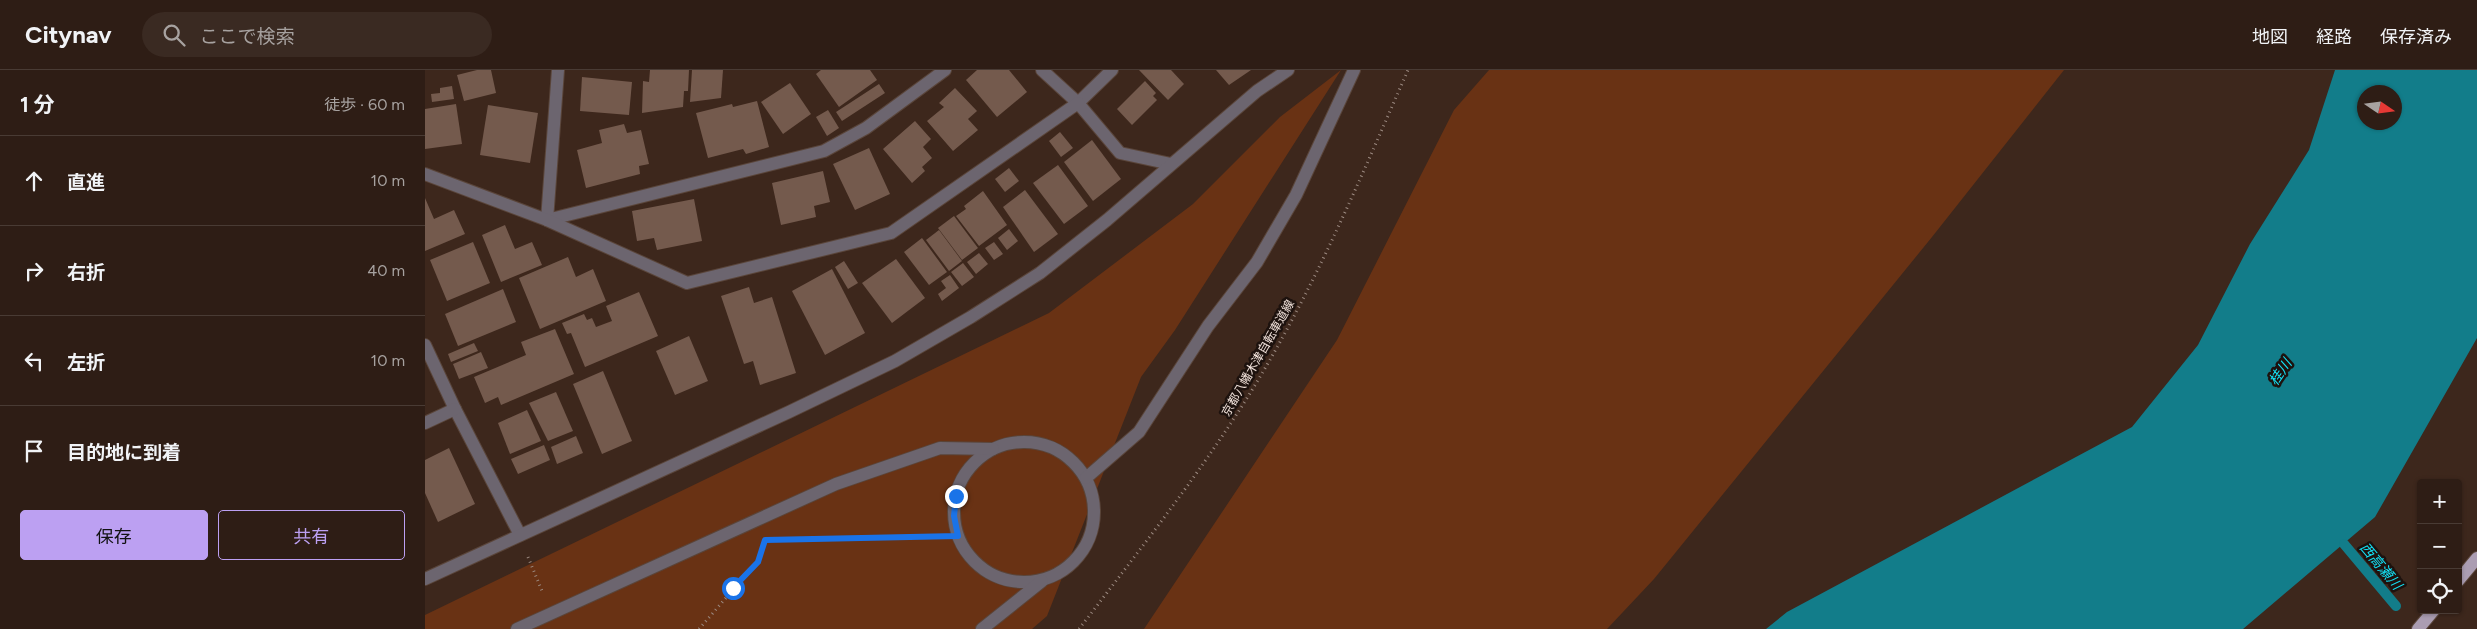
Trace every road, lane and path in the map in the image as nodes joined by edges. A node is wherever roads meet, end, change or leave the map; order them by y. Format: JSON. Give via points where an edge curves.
{"nodes":[{"id":1,"x":558,"y":70,"type":"edge"},
{"id":2,"x":945,"y":70,"type":"edge"},
{"id":3,"x":1042,"y":70,"type":"edge"},
{"id":4,"x":1112,"y":70,"type":"edge"},
{"id":5,"x":1288,"y":70,"type":"edge"},
{"id":6,"x":1354,"y":70,"type":"edge"},
{"id":7,"x":1407,"y":70,"type":"edge"},
{"id":8,"x":1077,"y":103,"type":"junction"},
{"id":9,"x":1171,"y":164,"type":"junction"},
{"id":10,"x":425,"y":174,"type":"edge"},
{"id":11,"x":547,"y":220,"type":"junction"},
{"id":12,"x":425,"y":345,"type":"edge"},
{"id":13,"x":455,"y":410,"type":"junction"},
{"id":14,"x":425,"y":423,"type":"edge"},
{"id":15,"x":993,"y":449,"type":"junction"},
{"id":16,"x":1086,"y":478,"type":"junction"},
{"id":17,"x":765,"y":516,"type":"junction"},
{"id":18,"x":520,"y":535,"type":"junction"},
{"id":19,"x":958,"y":536,"type":"junction"},
{"id":20,"x":765,"y":540,"type":"junction"},
{"id":21,"x":2477,"y":558,"type":"edge"},
{"id":22,"x":2462,"y":576,"type":"edge"},
{"id":23,"x":425,"y":579,"type":"edge"},
{"id":24,"x":1042,"y":581,"type":"junction"},
{"id":25,"x":551,"y":614,"type":"junction"},
{"id":26,"x":2431,"y":614,"type":"edge"},
{"id":27,"x":517,"y":629,"type":"edge"},
{"id":28,"x":699,"y":629,"type":"edge"},
{"id":29,"x":981,"y":629,"type":"edge"},
{"id":30,"x":1079,"y":629,"type":"edge"},
{"id":31,"x":2418,"y":629,"type":"edge"}],
"edges":[{"from":1,"to":11,"type":"street"},
{"from":2,"to":11,"type":"street","via":[[866,128],[824,151]]},
{"from":3,"to":8,"type":"street"},
{"from":4,"to":8,"type":"street"},
{"from":5,"to":9,"type":"street","via":[[1257,91]]},
{"from":6,"to":16,"type":"street","via":[[1296,195],[1257,262],[1208,326],[1139,432]]},
{"from":7,"to":30,"type":"path","name":"京都八幡木津自転車道線","via":[[1318,269],[1243,406],[1171,511]]},
{"from":8,"to":9,"type":"street","via":[[1120,153]]},
{"from":8,"to":11,"type":"street","via":[[891,233],[687,283]]},
{"from":9,"to":18,"type":"street","via":[[1040,273],[895,361]]},
{"from":10,"to":11,"type":"street"},
{"from":12,"to":13,"type":"street"},
{"from":13,"to":14,"type":"street"},
{"from":13,"to":18,"type":"street"},
{"from":15,"to":16,"type":"street","via":[[1013,442],[1048,446],[1073,460]]},
{"from":15,"to":17,"type":"street","via":[[940,448],[836,484]]},
{"from":15,"to":19,"type":"street","via":[[976,461],[963,477],[956,496],[954,516]]},
{"from":16,"to":24,"type":"street","via":[[1094,498],[1095,520],[1090,540],[1078,559]]},
{"from":17,"to":20,"type":"path"},
{"from":17,"to":25,"type":"street"},
{"from":18,"to":23,"type":"street"},
{"from":18,"to":25,"type":"path"},
{"from":19,"to":20,"type":"path"},
{"from":19,"to":24,"type":"street","via":[[967,554],[982,570],[1001,579],[1021,583]]},
{"from":20,"to":28,"type":"path","via":[[758,562]]},
{"from":21,"to":22,"type":"main road"},
{"from":24,"to":29,"type":"street"},
{"from":25,"to":27,"type":"street"},
{"from":26,"to":31,"type":"main road"}]}
